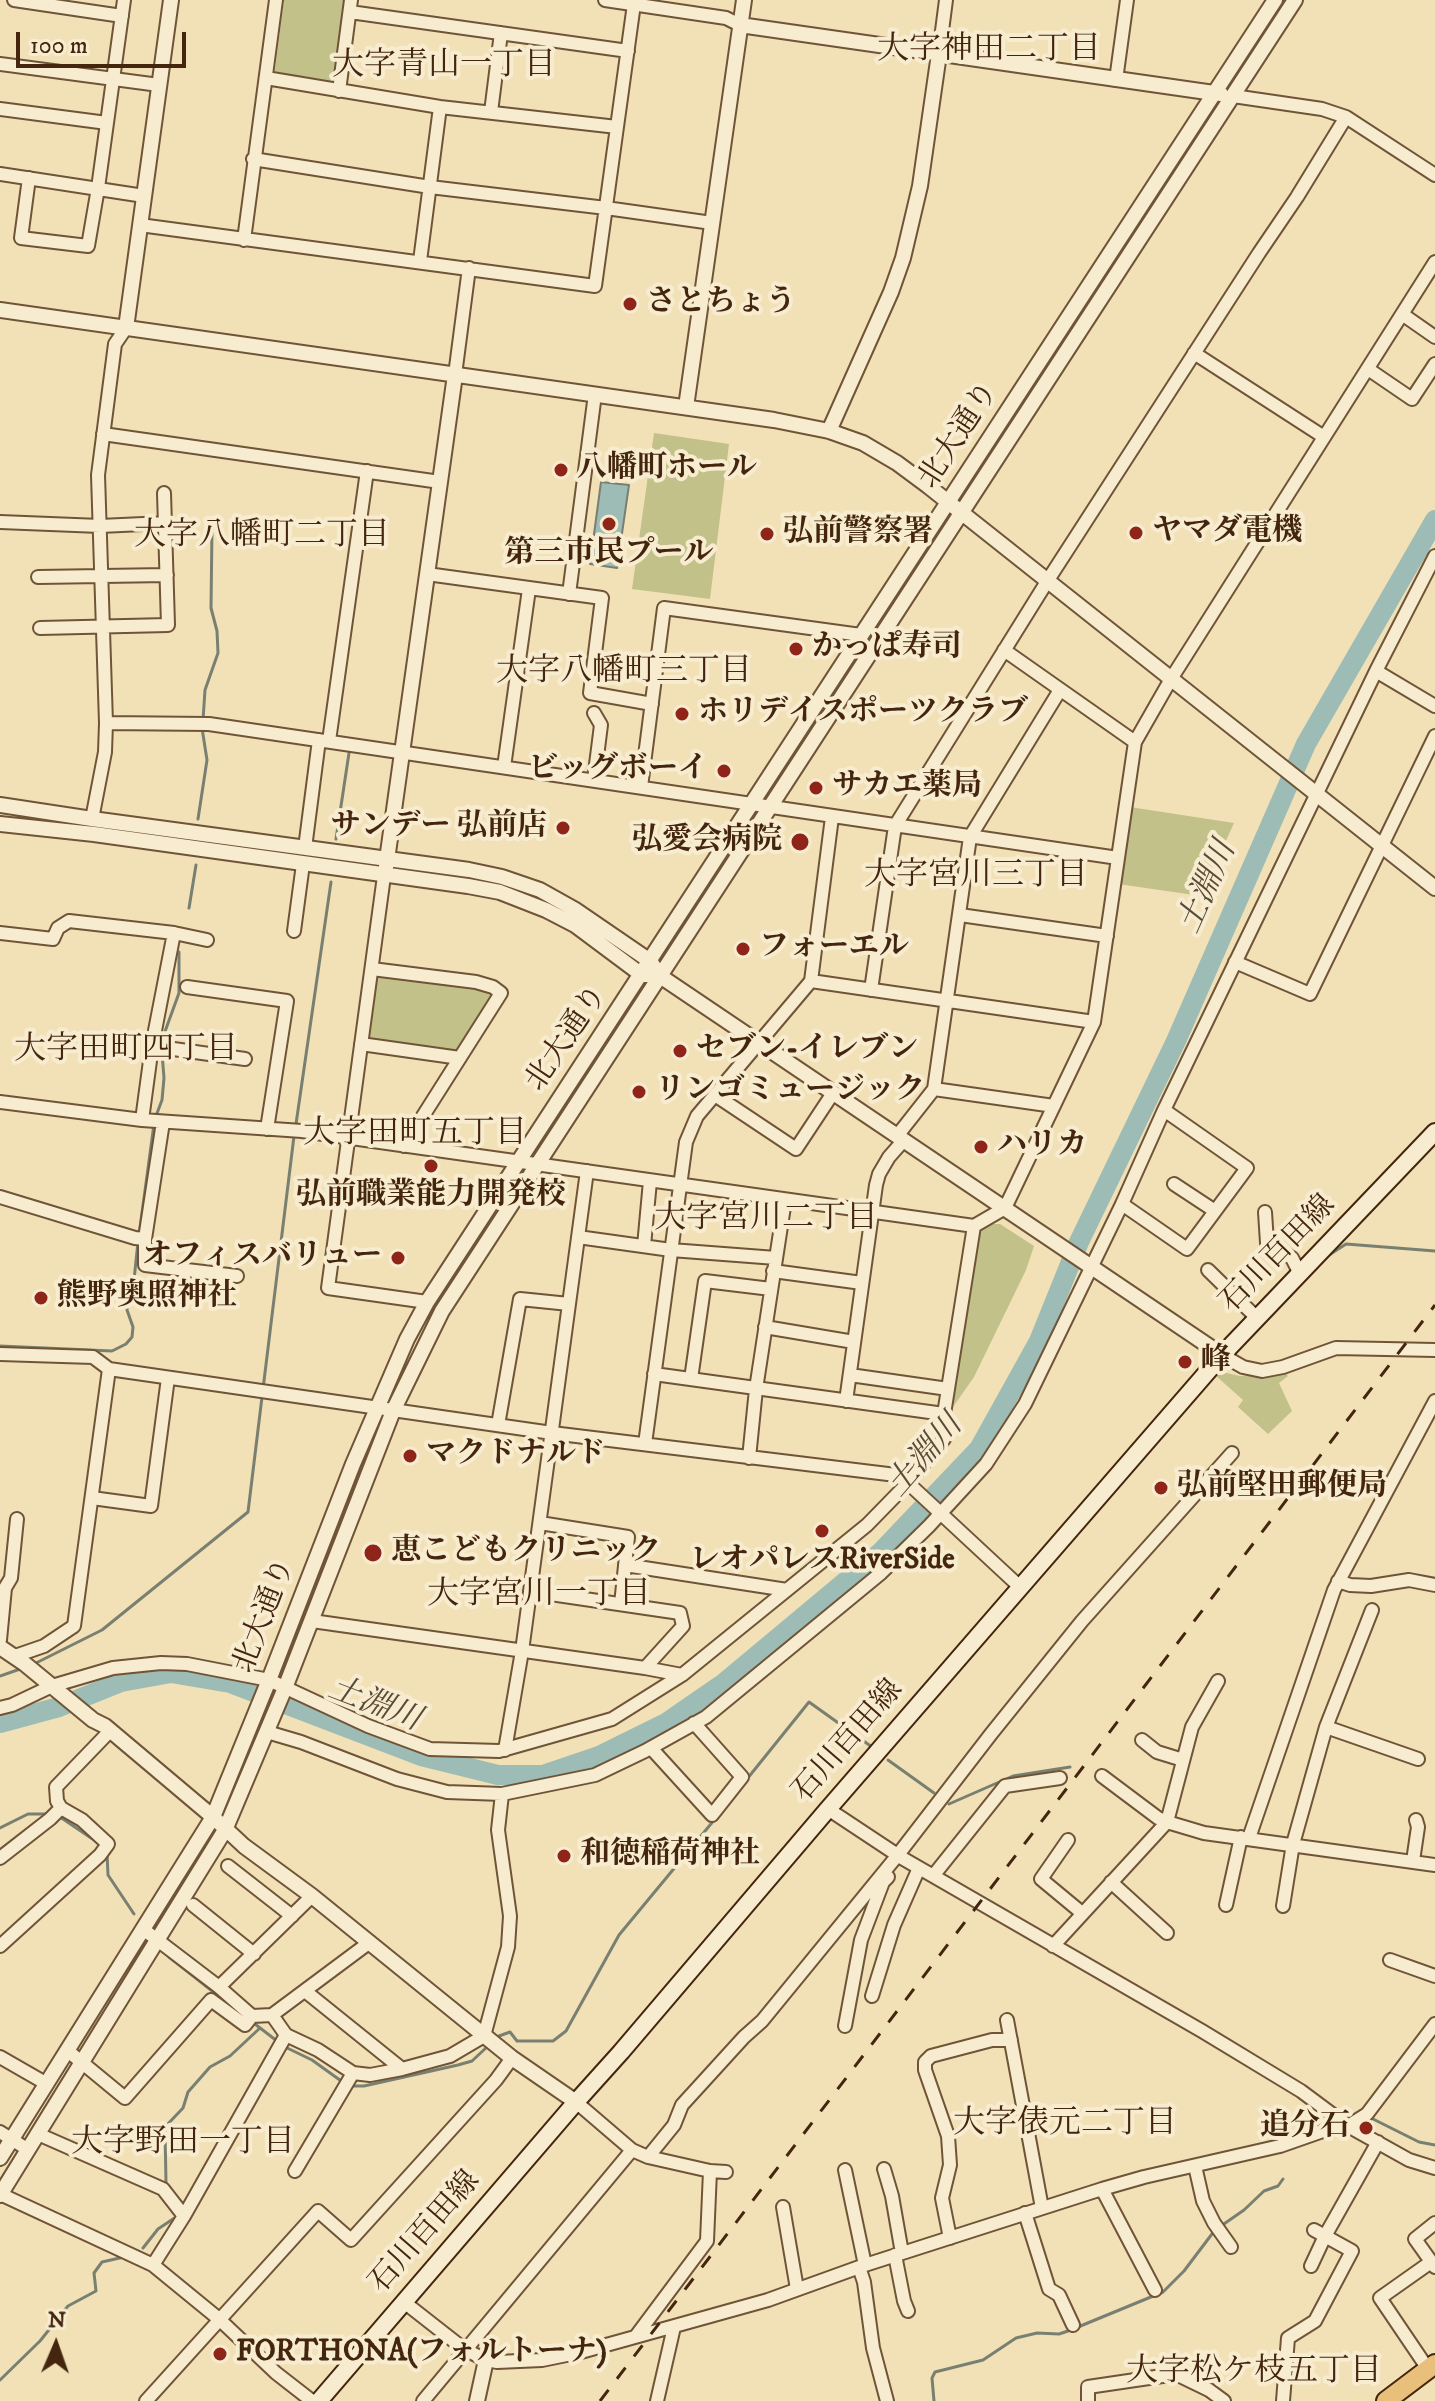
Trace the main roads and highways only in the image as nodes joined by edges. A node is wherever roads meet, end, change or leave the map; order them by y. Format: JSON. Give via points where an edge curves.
{"nodes":[{"id":1,"x":1435,"y":1132,"type":"edge"},
{"id":2,"x":1433,"y":2371,"type":"edge"},
{"id":3,"x":319,"y":2401,"type":"edge"},
{"id":4,"x":1386,"y":2401,"type":"edge"},
{"id":5,"x":1407,"y":2401,"type":"edge"}],
"edges":[{"from":1,"to":3,"type":"main road","name":"石川百田線","via":[[1222,1355]]},
{"from":2,"to":4,"type":"main road"},
{"from":2,"to":5,"type":"main road"}]}
